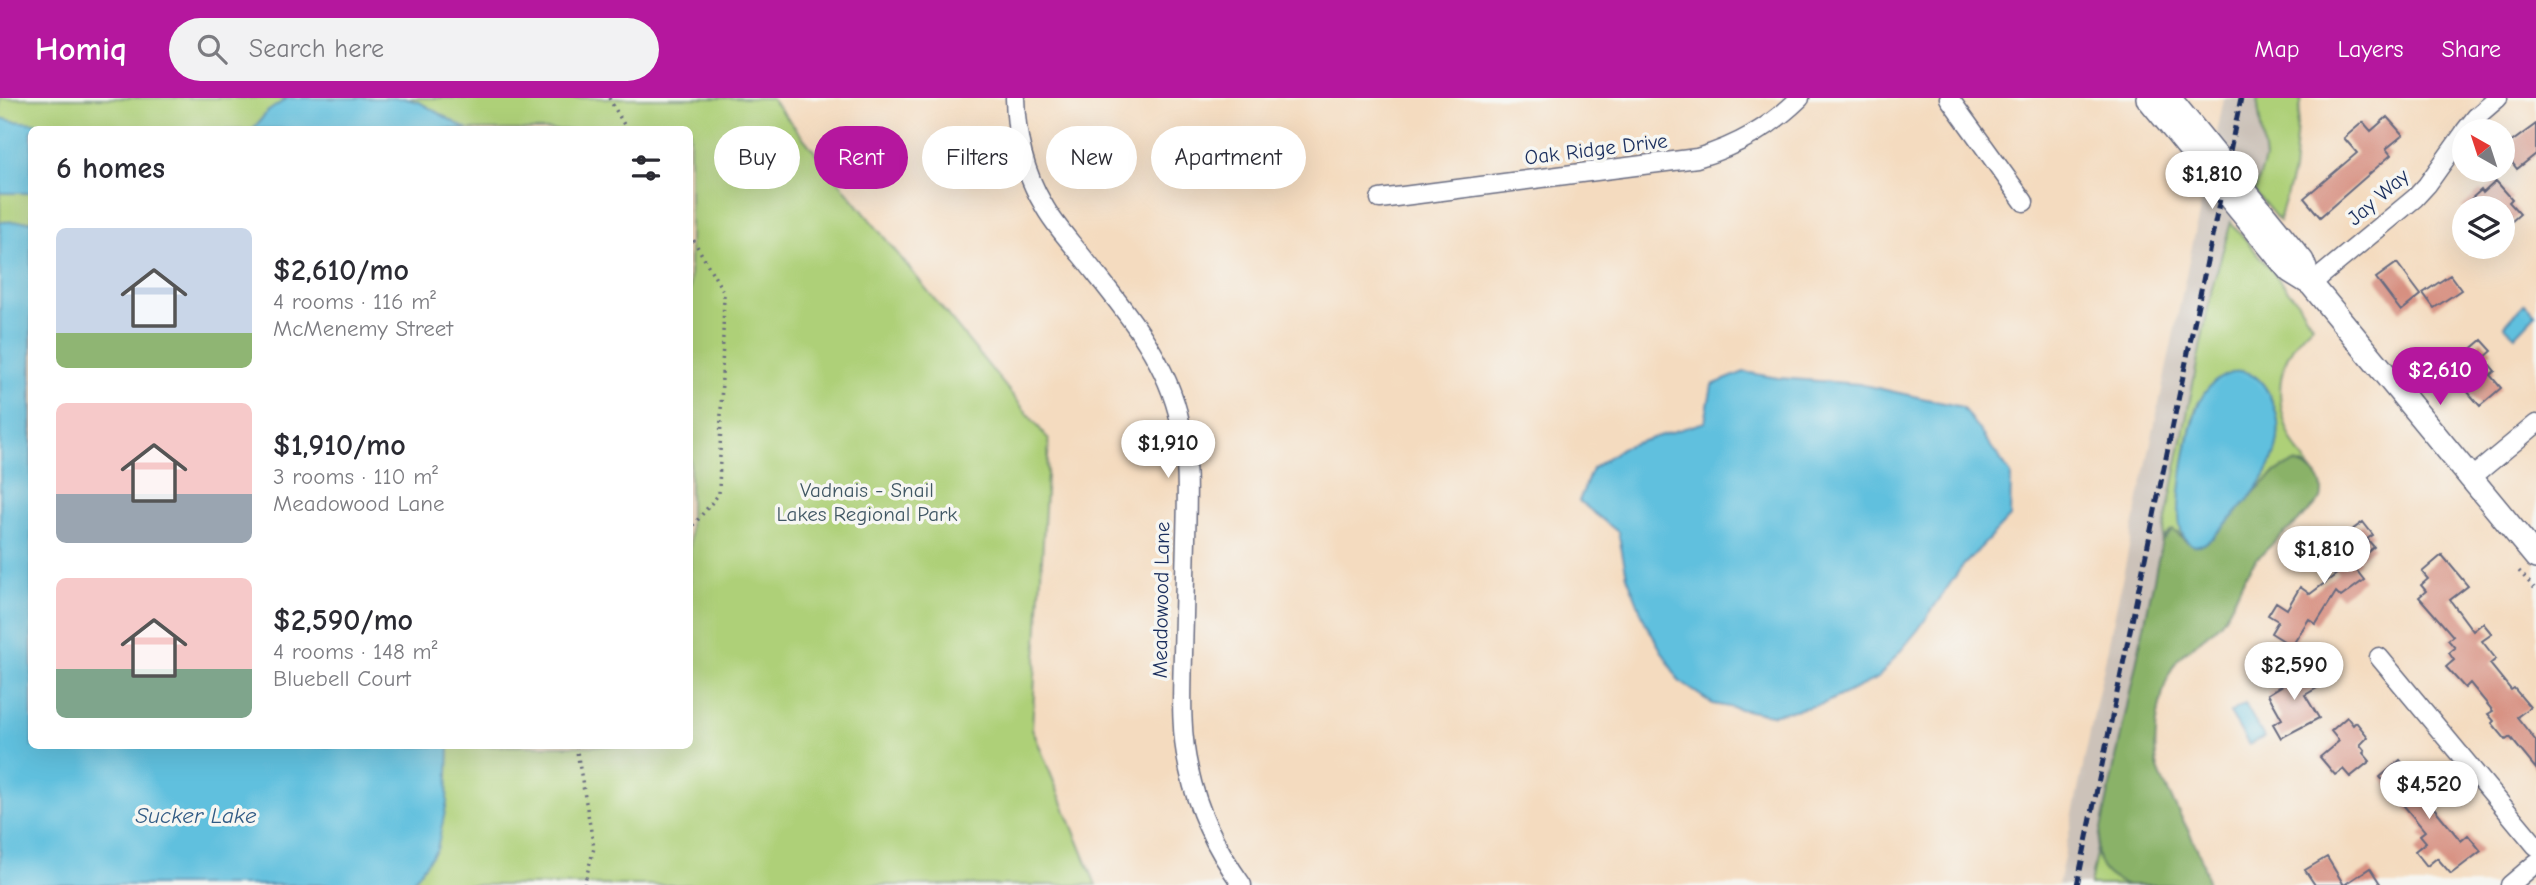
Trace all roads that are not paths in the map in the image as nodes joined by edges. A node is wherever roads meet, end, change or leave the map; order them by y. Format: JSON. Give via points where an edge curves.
{"nodes":[{"id":1,"x":1015,"y":98,"type":"edge"},
{"id":2,"x":1800,"y":98,"type":"edge"},
{"id":3,"x":1949,"y":98,"type":"edge"},
{"id":4,"x":2148,"y":98,"type":"edge"},
{"id":5,"x":2169,"y":98,"type":"edge"},
{"id":6,"x":2498,"y":98,"type":"edge"},
{"id":7,"x":2475,"y":119,"type":"edge"},
{"id":8,"x":2452,"y":150,"type":"edge"},
{"id":9,"x":1380,"y":199,"type":"dead end"},
{"id":10,"x":2024,"y":202,"type":"dead end"},
{"id":11,"x":2311,"y":284,"type":"junction"},
{"id":12,"x":2536,"y":424,"type":"edge"},
{"id":13,"x":2471,"y":478,"type":"junction"},
{"id":14,"x":2536,"y":557,"type":"edge"},
{"id":15,"x":2379,"y":657,"type":"dead end"},
{"id":16,"x":2536,"y":846,"type":"edge"},
{"id":17,"x":2536,"y":863,"type":"edge"},
{"id":18,"x":1242,"y":885,"type":"edge"},
{"id":19,"x":2510,"y":885,"type":"edge"}],
"edges":[{"from":1,"to":18,"type":"street","name":"Meadowood Lane","via":[[1020,148],[1029,177],[1043,204],[1155,355],[1180,421],[1187,489],[1183,734],[1199,806]]},
{"from":2,"to":9,"type":"street","name":"Oak Ridge Drive","via":[[1753,136],[1697,158]]},
{"from":3,"to":10,"type":"street"},
{"from":4,"to":11,"type":"street","via":[[2290,271]]},
{"from":5,"to":11,"type":"street","via":[[2302,261]]},
{"from":6,"to":7,"type":"street","name":"Jay Way"},
{"from":8,"to":11,"type":"street","name":"Jay Way","via":[[2423,190]]},
{"from":11,"to":13,"type":"street"},
{"from":12,"to":13,"type":"street"},
{"from":13,"to":14,"type":"street"},
{"from":15,"to":16,"type":"street"},
{"from":17,"to":19,"type":"street"}]}
